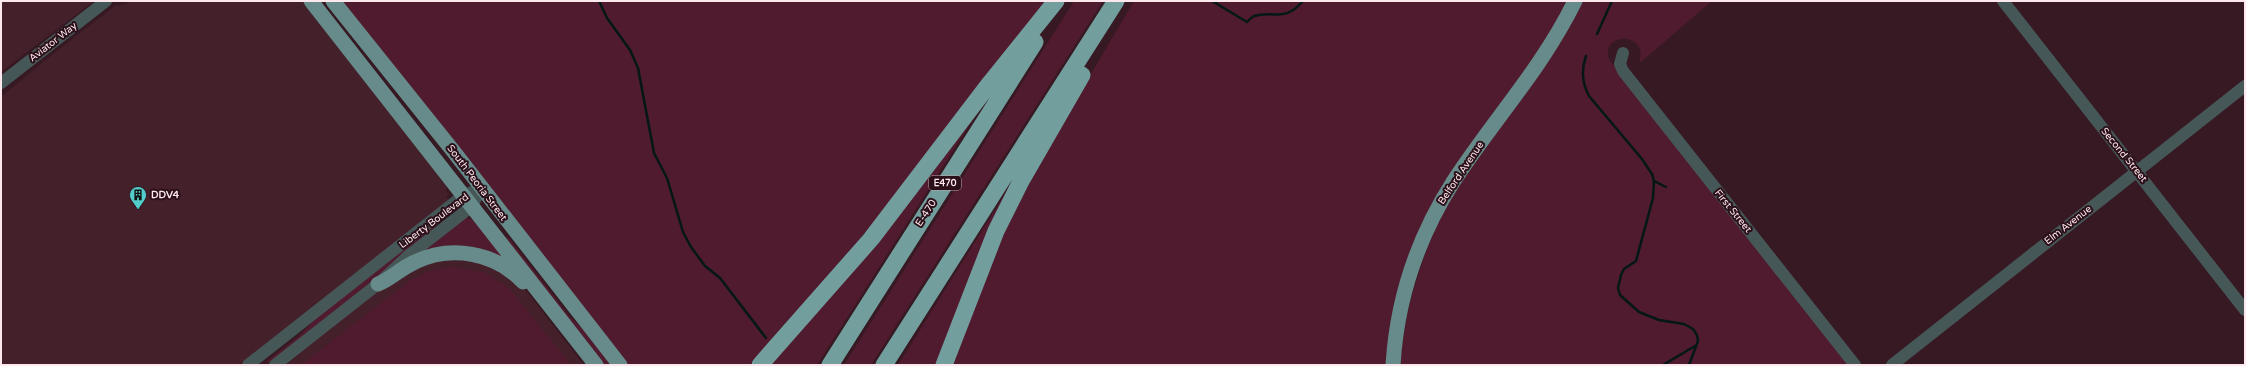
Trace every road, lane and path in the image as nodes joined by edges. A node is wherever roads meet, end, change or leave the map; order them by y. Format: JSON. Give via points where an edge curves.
{"nodes":[{"id":1,"x":106,"y":1,"type":"edge"},
{"id":2,"x":311,"y":1,"type":"edge"},
{"id":3,"x":333,"y":1,"type":"edge"},
{"id":4,"x":1056,"y":1,"type":"edge"},
{"id":5,"x":1061,"y":1,"type":"edge"},
{"id":6,"x":1116,"y":1,"type":"edge"},
{"id":7,"x":1124,"y":1,"type":"edge"},
{"id":8,"x":1575,"y":1,"type":"edge"},
{"id":9,"x":2003,"y":1,"type":"edge"},
{"id":10,"x":1623,"y":53,"type":"dead end"},
{"id":11,"x":1,"y":84,"type":"edge"},
{"id":12,"x":2245,"y":86,"type":"edge"},
{"id":13,"x":2137,"y":171,"type":"junction"},
{"id":14,"x":482,"y":188,"type":"junction"},
{"id":15,"x":468,"y":200,"type":"junction"},
{"id":16,"x":378,"y":284,"type":"junction"},
{"id":17,"x":550,"y":305,"type":"junction"},
{"id":18,"x":2245,"y":310,"type":"edge"},
{"id":19,"x":248,"y":365,"type":"edge"},
{"id":20,"x":275,"y":365,"type":"edge"},
{"id":21,"x":596,"y":365,"type":"edge"},
{"id":22,"x":620,"y":365,"type":"edge"},
{"id":23,"x":760,"y":365,"type":"edge"},
{"id":24,"x":830,"y":365,"type":"edge"},
{"id":25,"x":884,"y":365,"type":"edge"},
{"id":26,"x":944,"y":365,"type":"edge"},
{"id":27,"x":1393,"y":365,"type":"edge"},
{"id":28,"x":1855,"y":365,"type":"edge"},
{"id":29,"x":1892,"y":365,"type":"edge"}],
"edges":[{"from":1,"to":11,"type":"street","name":"Aviator Way"},
{"from":2,"to":15,"type":"main road","name":"South Peoria Street"},
{"from":3,"to":14,"type":"main road","name":"South Peoria Street"},
{"from":4,"to":23,"type":"highway","via":[[871,239]]},
{"from":5,"to":24,"type":"highway","name":"E-470","number":"E470"},
{"from":6,"to":25,"type":"highway"},
{"from":7,"to":26,"type":"highway","via":[[1012,198],[985,257]]},
{"from":8,"to":27,"type":"main road","name":"Belford Avenue","via":[[1540,63],[1460,172],[1431,221],[1404,292],[1396,330]]},
{"from":9,"to":13,"type":"street","name":"Second Street"},
{"from":10,"to":28,"type":"street","name":"First Street","via":[[1620,62],[1623,71]]},
{"from":12,"to":13,"type":"street","name":"Elm Avenue"},
{"from":13,"to":18,"type":"street","name":"Second Street"},
{"from":13,"to":29,"type":"street","name":"Elm Avenue"},
{"from":14,"to":15,"type":"street","name":"Liberty Boulevard"},
{"from":14,"to":22,"type":"main road","name":"South Peoria Street"},
{"from":15,"to":16,"type":"street","name":"Liberty Boulevard"},
{"from":15,"to":17,"type":"main road","name":"South Peoria Street"},
{"from":15,"to":19,"type":"street","name":"Liberty Boulevard"},
{"from":16,"to":17,"type":"main road","via":[[425,257],[442,253],[462,253],[483,257],[503,266],[520,278],[535,297]]},
{"from":16,"to":20,"type":"street","name":"Liberty Boulevard"},
{"from":17,"to":21,"type":"main road","name":"South Peoria Street"}]}
